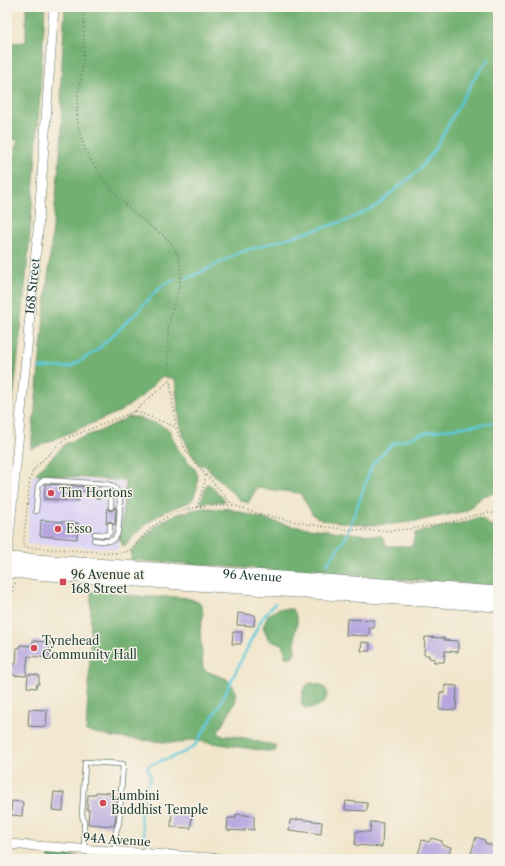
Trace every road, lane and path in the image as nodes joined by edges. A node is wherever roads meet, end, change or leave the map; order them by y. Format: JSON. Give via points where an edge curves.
{"nodes":[{"id":1,"x":54,"y":7,"type":"edge"},
{"id":2,"x":84,"y":7,"type":"edge"},
{"id":3,"x":170,"y":380,"type":"junction"},
{"id":4,"x":135,"y":412,"type":"junction"},
{"id":5,"x":176,"y":427,"type":"junction"},
{"id":6,"x":205,"y":474,"type":"junction"},
{"id":7,"x":98,"y":496,"type":"dead end"},
{"id":8,"x":233,"y":504,"type":"junction"},
{"id":9,"x":111,"y":507,"type":"dead end"},
{"id":10,"x":197,"y":507,"type":"junction"},
{"id":11,"x":36,"y":511,"type":"dead end"},
{"id":12,"x":498,"y":514,"type":"edge"},
{"id":13,"x":110,"y":525,"type":"dead end"},
{"id":14,"x":95,"y":534,"type":"dead end"},
{"id":15,"x":94,"y":540,"type":"dead end"},
{"id":16,"x":7,"y":559,"type":"edge"},
{"id":17,"x":7,"y":564,"type":"edge"},
{"id":18,"x":7,"y":571,"type":"edge"},
{"id":19,"x":16,"y":582,"type":"dead end"},
{"id":20,"x":498,"y":593,"type":"edge"},
{"id":21,"x":498,"y":605,"type":"edge"},
{"id":22,"x":7,"y":643,"type":"edge"},
{"id":23,"x":7,"y":844,"type":"edge"},
{"id":24,"x":84,"y":850,"type":"junction"},
{"id":25,"x":115,"y":852,"type":"junction"},
{"id":26,"x":225,"y":859,"type":"edge"}],
"edges":[{"from":1,"to":16,"type":"street","name":"168 Street","via":[[38,231]]},
{"from":2,"to":3,"type":"path","via":[[83,61],[77,106],[81,139],[87,154],[112,190],[125,205],[169,240],[178,256],[181,279],[168,333]]},
{"from":3,"to":4,"type":"path"},
{"from":3,"to":5,"type":"path"},
{"from":4,"to":5,"type":"path"},
{"from":4,"to":10,"type":"path","via":[[61,442],[33,470],[23,547],[125,552],[166,517]]},
{"from":5,"to":6,"type":"path","via":[[188,454]]},
{"from":6,"to":8,"type":"path"},
{"from":6,"to":10,"type":"path"},
{"from":7,"to":9,"type":"lane","via":[[100,490],[109,491]]},
{"from":8,"to":10,"type":"path"},
{"from":8,"to":12,"type":"path","via":[[261,515],[296,522],[344,529],[383,531]]},
{"from":11,"to":15,"type":"lane","via":[[38,486],[44,480],[111,485],[118,491],[120,498],[117,534],[111,540]]},
{"from":13,"to":14,"type":"lane","via":[[108,535]]},
{"from":16,"to":17,"type":"main road","name":"168 Street"},
{"from":16,"to":20,"type":"main road","name":"96 Avenue"},
{"from":18,"to":21,"type":"main road","name":"96 Avenue"},
{"from":19,"to":22,"type":"path","via":[[12,586]]},
{"from":23,"to":24,"type":"street","name":"94A Avenue"},
{"from":24,"to":25,"type":"street","name":"94A Avenue"},
{"from":24,"to":25,"type":"lane","via":[[82,815],[85,762],[123,764],[120,823],[116,831]]},
{"from":25,"to":26,"type":"street","name":"94A Avenue"}]}
